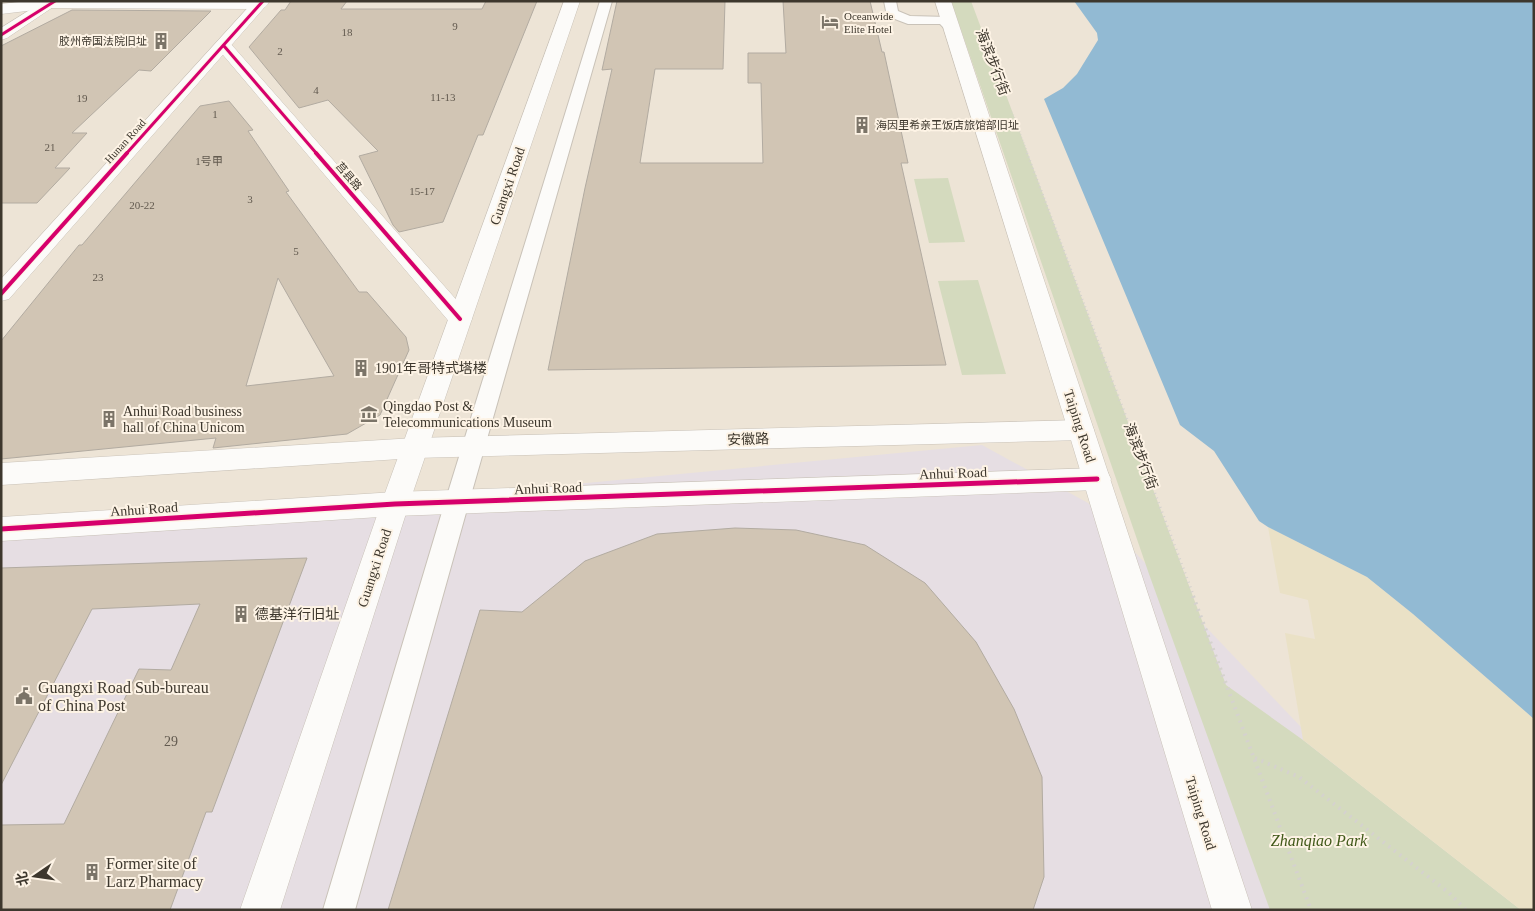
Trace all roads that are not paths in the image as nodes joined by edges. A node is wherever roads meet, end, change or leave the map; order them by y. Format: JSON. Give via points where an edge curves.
{"nodes":[{"id":1,"x":572,"y":1,"type":"edge"},
{"id":2,"x":606,"y":1,"type":"edge"},
{"id":3,"x":890,"y":1,"type":"edge"},
{"id":4,"x":943,"y":1,"type":"edge"},
{"id":5,"x":51,"y":2,"type":"edge"},
{"id":6,"x":262,"y":3,"type":"edge"},
{"id":7,"x":1,"y":9,"type":"edge"},
{"id":8,"x":952,"y":28,"type":"junction"},
{"id":9,"x":1,"y":35,"type":"edge"},
{"id":10,"x":224,"y":46,"type":"junction"},
{"id":11,"x":1,"y":294,"type":"edge"},
{"id":12,"x":460,"y":319,"type":"junction"},
{"id":13,"x":1081,"y":430,"type":"junction"},
{"id":14,"x":474,"y":446,"type":"junction"},
{"id":15,"x":415,"y":448,"type":"junction"},
{"id":16,"x":1,"y":474,"type":"edge"},
{"id":17,"x":1096,"y":479,"type":"junction"},
{"id":18,"x":457,"y":502,"type":"junction"},
{"id":19,"x":395,"y":504,"type":"junction"},
{"id":20,"x":1,"y":529,"type":"edge"},
{"id":21,"x":260,"y":910,"type":"edge"},
{"id":22,"x":339,"y":910,"type":"edge"},
{"id":23,"x":1232,"y":910,"type":"edge"}],
"edges":[{"from":1,"to":12,"type":"street","name":"Guangxi Road"},
{"from":2,"to":14,"type":"lane"},
{"from":3,"to":8,"type":"lane","via":[[892,14],[908,20],[943,20]]},
{"from":4,"to":8,"type":"street","name":"Taiping Road"},
{"from":5,"to":6,"type":"street"},
{"from":5,"to":7,"type":"street"},
{"from":5,"to":9,"type":"street"},
{"from":6,"to":10,"type":"street","name":"Hunan Road"},
{"from":8,"to":13,"type":"street","name":"Taiping Road"},
{"from":10,"to":11,"type":"street","name":"Hunan Road"},
{"from":10,"to":12,"type":"street","name":"莒县路"},
{"from":12,"to":15,"type":"street","name":"Guangxi Road"},
{"from":13,"to":14,"type":"street","name":"安徽路"},
{"from":13,"to":17,"type":"street","name":"Taiping Road"},
{"from":14,"to":15,"type":"street","name":"安徽路"},
{"from":14,"to":18,"type":"lane"},
{"from":15,"to":16,"type":"street"},
{"from":15,"to":19,"type":"street","name":"Guangxi Road"},
{"from":17,"to":18,"type":"street","name":"Anhui Road"},
{"from":17,"to":23,"type":"street","name":"Taiping Road"},
{"from":18,"to":19,"type":"street","name":"Anhui Road"},
{"from":18,"to":22,"type":"lane"},
{"from":19,"to":20,"type":"street","name":"Anhui Road"},
{"from":19,"to":21,"type":"street","name":"Guangxi Road"}]}
